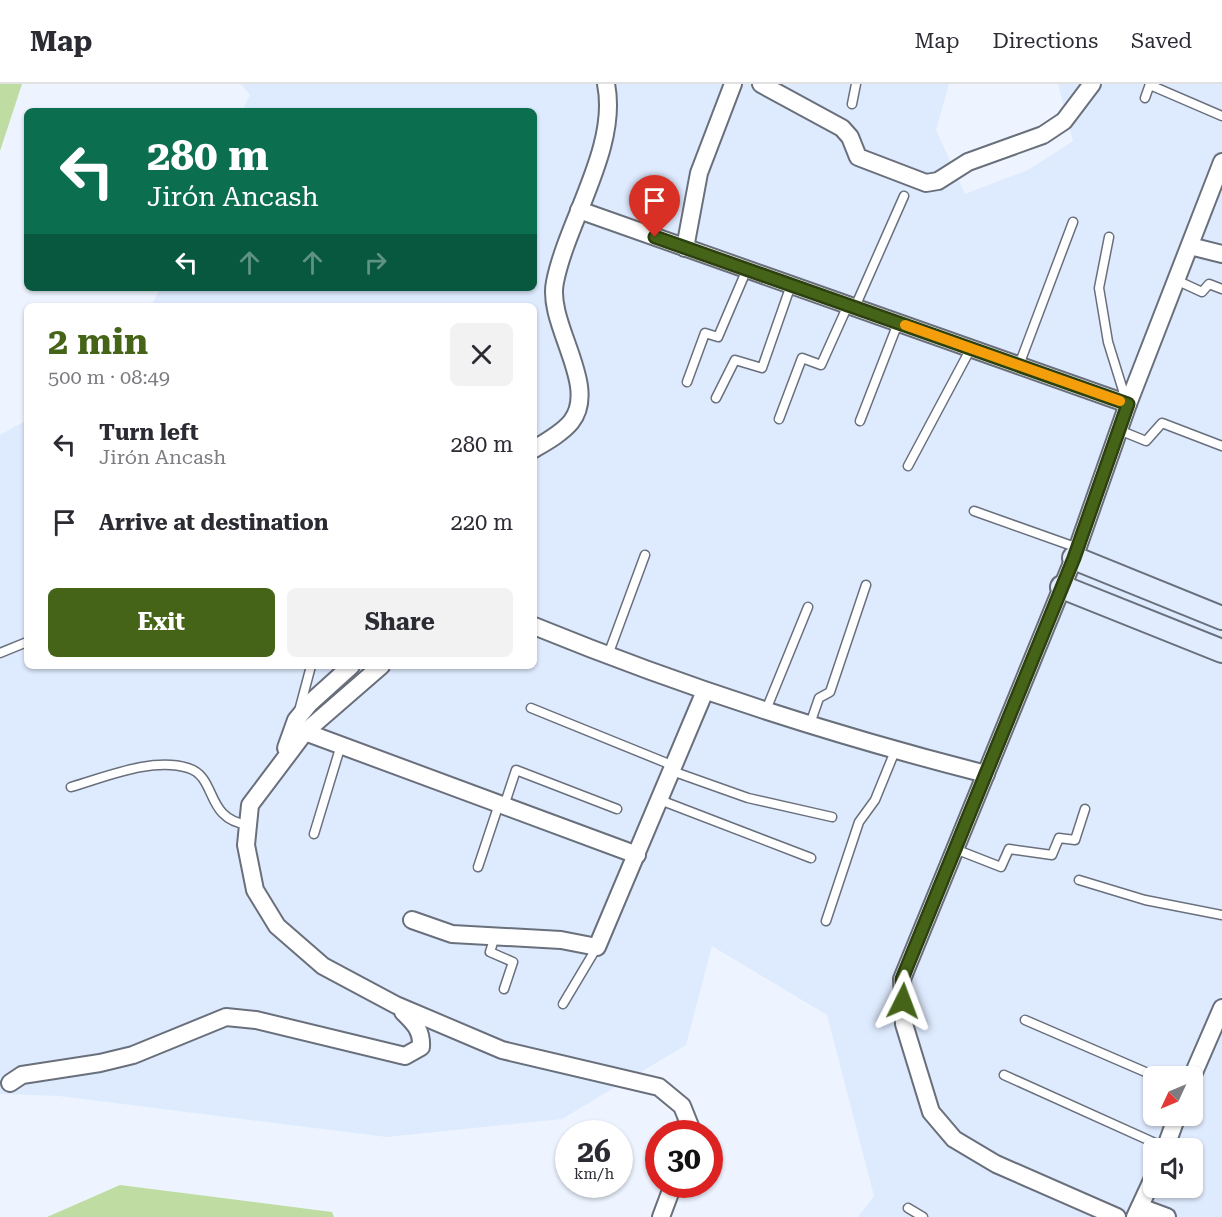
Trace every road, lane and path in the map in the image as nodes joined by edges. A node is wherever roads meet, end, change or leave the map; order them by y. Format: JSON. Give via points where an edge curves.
{"nodes":[{"id":1,"x":606,"y":84,"type":"edge"},
{"id":2,"x":733,"y":84,"type":"edge"},
{"id":3,"x":761,"y":84,"type":"edge"},
{"id":4,"x":856,"y":84,"type":"edge"},
{"id":5,"x":1092,"y":84,"type":"edge"},
{"id":6,"x":1150,"y":85,"type":"edge"},
{"id":7,"x":1146,"y":98,"type":"dead end"},
{"id":8,"x":852,"y":104,"type":"dead end"},
{"id":9,"x":1222,"y":116,"type":"edge"},
{"id":10,"x":1222,"y":162,"type":"edge"},
{"id":11,"x":904,"y":196,"type":"dead end"},
{"id":12,"x":579,"y":210,"type":"junction"},
{"id":13,"x":1073,"y":222,"type":"dead end"},
{"id":14,"x":1109,"y":237,"type":"dead end"},
{"id":15,"x":1190,"y":246,"type":"junction"},
{"id":16,"x":686,"y":248,"type":"junction"},
{"id":17,"x":1222,"y":255,"type":"edge"},
{"id":18,"x":747,"y":269,"type":"junction"},
{"id":19,"x":1176,"y":280,"type":"junction"},
{"id":20,"x":790,"y":285,"type":"junction"},
{"id":21,"x":1222,"y":289,"type":"edge"},
{"id":22,"x":851,"y":306,"type":"junction"},
{"id":23,"x":898,"y":323,"type":"junction"},
{"id":24,"x":971,"y":348,"type":"junction"},
{"id":25,"x":1019,"y":365,"type":"junction"},
{"id":26,"x":687,"y":382,"type":"dead end"},
{"id":27,"x":716,"y":398,"type":"dead end"},
{"id":28,"x":1128,"y":404,"type":"junction"},
{"id":29,"x":779,"y":419,"type":"dead end"},
{"id":30,"x":860,"y":421,"type":"dead end"},
{"id":31,"x":1119,"y":430,"type":"junction"},
{"id":32,"x":1222,"y":446,"type":"edge"},
{"id":33,"x":537,"y":447,"type":"edge"},
{"id":34,"x":908,"y":466,"type":"dead end"},
{"id":35,"x":975,"y":511,"type":"dead end"},
{"id":36,"x":1076,"y":553,"type":"junction"},
{"id":37,"x":645,"y":555,"type":"dead end"},
{"id":38,"x":866,"y":585,"type":"dead end"},
{"id":39,"x":1062,"y":588,"type":"junction"},
{"id":40,"x":808,"y":607,"type":"dead end"},
{"id":41,"x":1222,"y":618,"type":"edge"},
{"id":42,"x":537,"y":627,"type":"edge"},
{"id":43,"x":24,"y":643,"type":"edge"},
{"id":44,"x":1222,"y":651,"type":"edge"},
{"id":45,"x":0,"y":653,"type":"edge"},
{"id":46,"x":608,"y":655,"type":"junction"},
{"id":47,"x":310,"y":669,"type":"edge"},
{"id":48,"x":348,"y":669,"type":"edge"},
{"id":49,"x":377,"y":669,"type":"edge"},
{"id":50,"x":705,"y":691,"type":"junction"},
{"id":51,"x":531,"y":708,"type":"dead end"},
{"id":52,"x":766,"y":710,"type":"junction"},
{"id":53,"x":810,"y":724,"type":"junction"},
{"id":54,"x":301,"y":726,"type":"junction"},
{"id":55,"x":341,"y":745,"type":"junction"},
{"id":56,"x":895,"y":751,"type":"junction"},
{"id":57,"x":673,"y":768,"type":"junction"},
{"id":58,"x":986,"y":774,"type":"junction"},
{"id":59,"x":71,"y":787,"type":"dead end"},
{"id":60,"x":660,"y":800,"type":"junction"},
{"id":61,"x":502,"y":805,"type":"junction"},
{"id":62,"x":618,"y":809,"type":"dead end"},
{"id":63,"x":1086,"y":809,"type":"dead end"},
{"id":64,"x":832,"y":818,"type":"dead end"},
{"id":65,"x":248,"y":825,"type":"junction"},
{"id":66,"x":314,"y":834,"type":"dead end"},
{"id":67,"x":955,"y":849,"type":"junction"},
{"id":68,"x":637,"y":855,"type":"junction"},
{"id":69,"x":811,"y":858,"type":"dead end"},
{"id":70,"x":478,"y":867,"type":"dead end"},
{"id":71,"x":1079,"y":880,"type":"dead end"},
{"id":72,"x":1222,"y":915,"type":"edge"},
{"id":73,"x":412,"y":920,"type":"dead end"},
{"id":74,"x":826,"y":921,"type":"dead end"},
{"id":75,"x":495,"y":936,"type":"junction"},
{"id":76,"x":597,"y":947,"type":"junction"},
{"id":77,"x":504,"y":989,"type":"dead end"},
{"id":78,"x":563,"y":1004,"type":"dead end"},
{"id":79,"x":396,"y":1005,"type":"junction"},
{"id":80,"x":1222,"y":1008,"type":"edge"},
{"id":81,"x":1025,"y":1020,"type":"dead end"},
{"id":82,"x":1197,"y":1066,"type":"edge"},
{"id":83,"x":1143,"y":1071,"type":"edge"},
{"id":84,"x":1004,"y":1075,"type":"dead end"},
{"id":85,"x":10,"y":1083,"type":"dead end"},
{"id":86,"x":687,"y":1120,"type":"edge"},
{"id":87,"x":1143,"y":1138,"type":"edge"},
{"id":88,"x":668,"y":1198,"type":"edge"},
{"id":89,"x":1144,"y":1198,"type":"edge"},
{"id":90,"x":908,"y":1208,"type":"dead end"},
{"id":91,"x":1137,"y":1212,"type":"edge"},
{"id":92,"x":661,"y":1217,"type":"edge"},
{"id":93,"x":923,"y":1217,"type":"edge"},
{"id":94,"x":1117,"y":1217,"type":"edge"},
{"id":95,"x":1167,"y":1217,"type":"edge"}],
"edges":[{"from":1,"to":12,"type":"street","via":[[608,112],[601,147]]},
{"from":2,"to":16,"type":"street","via":[[699,173]]},
{"from":3,"to":5,"type":"street","via":[[842,128],[858,157],[926,183],[938,181],[968,162],[1043,135],[1064,121]]},
{"from":4,"to":8,"type":"lane"},
{"from":6,"to":7,"type":"lane"},
{"from":6,"to":9,"type":"lane"},
{"from":10,"to":15,"type":"street"},
{"from":11,"to":22,"type":"lane"},
{"from":12,"to":16,"type":"street"},
{"from":12,"to":33,"type":"street","via":[[554,283],[556,315],[575,370],[580,402],[571,422]]},
{"from":13,"to":25,"type":"lane"},
{"from":14,"to":28,"type":"lane","via":[[1099,288],[1108,342]]},
{"from":15,"to":17,"type":"street"},
{"from":15,"to":19,"type":"street"},
{"from":16,"to":18,"type":"street"},
{"from":18,"to":20,"type":"street"},
{"from":18,"to":26,"type":"lane","via":[[718,337],[705,333]]},
{"from":19,"to":21,"type":"lane","via":[[1202,292],[1209,284]]},
{"from":19,"to":28,"type":"street"},
{"from":20,"to":22,"type":"street"},
{"from":20,"to":27,"type":"lane","via":[[762,368],[735,360]]},
{"from":22,"to":23,"type":"street"},
{"from":22,"to":29,"type":"lane","via":[[821,365],[802,358]]},
{"from":23,"to":24,"type":"street"},
{"from":23,"to":30,"type":"lane"},
{"from":24,"to":25,"type":"street"},
{"from":24,"to":34,"type":"lane"},
{"from":25,"to":28,"type":"street"},
{"from":28,"to":31,"type":"street"},
{"from":31,"to":32,"type":"lane","via":[[1146,441],[1162,423]]},
{"from":31,"to":36,"type":"street"},
{"from":35,"to":36,"type":"lane"},
{"from":36,"to":39,"type":"street"},
{"from":36,"to":41,"type":"street"},
{"from":37,"to":46,"type":"lane"},
{"from":38,"to":53,"type":"lane","via":[[830,692],[819,698]]},
{"from":39,"to":44,"type":"street"},
{"from":39,"to":58,"type":"street"},
{"from":40,"to":52,"type":"lane"},
{"from":42,"to":46,"type":"street"},
{"from":43,"to":45,"type":"lane"},
{"from":46,"to":50,"type":"street"},
{"from":47,"to":54,"type":"lane"},
{"from":48,"to":54,"type":"street","via":[[309,703]]},
{"from":49,"to":54,"type":"street"},
{"from":50,"to":52,"type":"street"},
{"from":50,"to":57,"type":"street"},
{"from":51,"to":57,"type":"lane"},
{"from":52,"to":53,"type":"street"},
{"from":53,"to":56,"type":"street"},
{"from":54,"to":55,"type":"street"},
{"from":54,"to":65,"type":"street","via":[[279,767],[250,806]]},
{"from":55,"to":61,"type":"street"},
{"from":55,"to":66,"type":"lane"},
{"from":56,"to":58,"type":"street"},
{"from":56,"to":74,"type":"lane","via":[[875,800],[859,822]]},
{"from":57,"to":60,"type":"street"},
{"from":57,"to":64,"type":"lane","via":[[748,798]]},
{"from":58,"to":67,"type":"street"},
{"from":59,"to":65,"type":"lane","via":[[153,765],[189,768],[206,782],[224,816],[232,823]]},
{"from":60,"to":68,"type":"street"},
{"from":60,"to":69,"type":"lane"},
{"from":61,"to":62,"type":"lane","via":[[516,770]]},
{"from":61,"to":68,"type":"street"},
{"from":61,"to":70,"type":"lane"},
{"from":63,"to":67,"type":"lane","via":[[1075,840],[1059,837],[1052,855],[1009,849],[1001,867]]},
{"from":65,"to":79,"type":"street","via":[[246,845],[255,890],[277,926],[323,966]]},
{"from":67,"to":94,"type":"street","via":[[902,979],[904,1024],[931,1112],[954,1139],[996,1164]]},
{"from":68,"to":76,"type":"street"},
{"from":71,"to":72,"type":"lane","via":[[1145,900]]},
{"from":73,"to":75,"type":"street","via":[[452,934]]},
{"from":75,"to":76,"type":"street","via":[[561,940]]},
{"from":75,"to":77,"type":"lane","via":[[490,952],[513,962]]},
{"from":76,"to":78,"type":"lane"},
{"from":79,"to":85,"type":"street","via":[[422,1036],[421,1047],[405,1056],[256,1020],[226,1017],[133,1055],[22,1075]]},
{"from":79,"to":86,"type":"street","via":[[502,1050],[659,1087],[681,1106]]},
{"from":80,"to":82,"type":"street"},
{"from":81,"to":83,"type":"lane"},
{"from":84,"to":87,"type":"lane"},
{"from":88,"to":92,"type":"street"},
{"from":89,"to":91,"type":"street"},
{"from":90,"to":93,"type":"lane"},
{"from":91,"to":95,"type":"street"}]}
